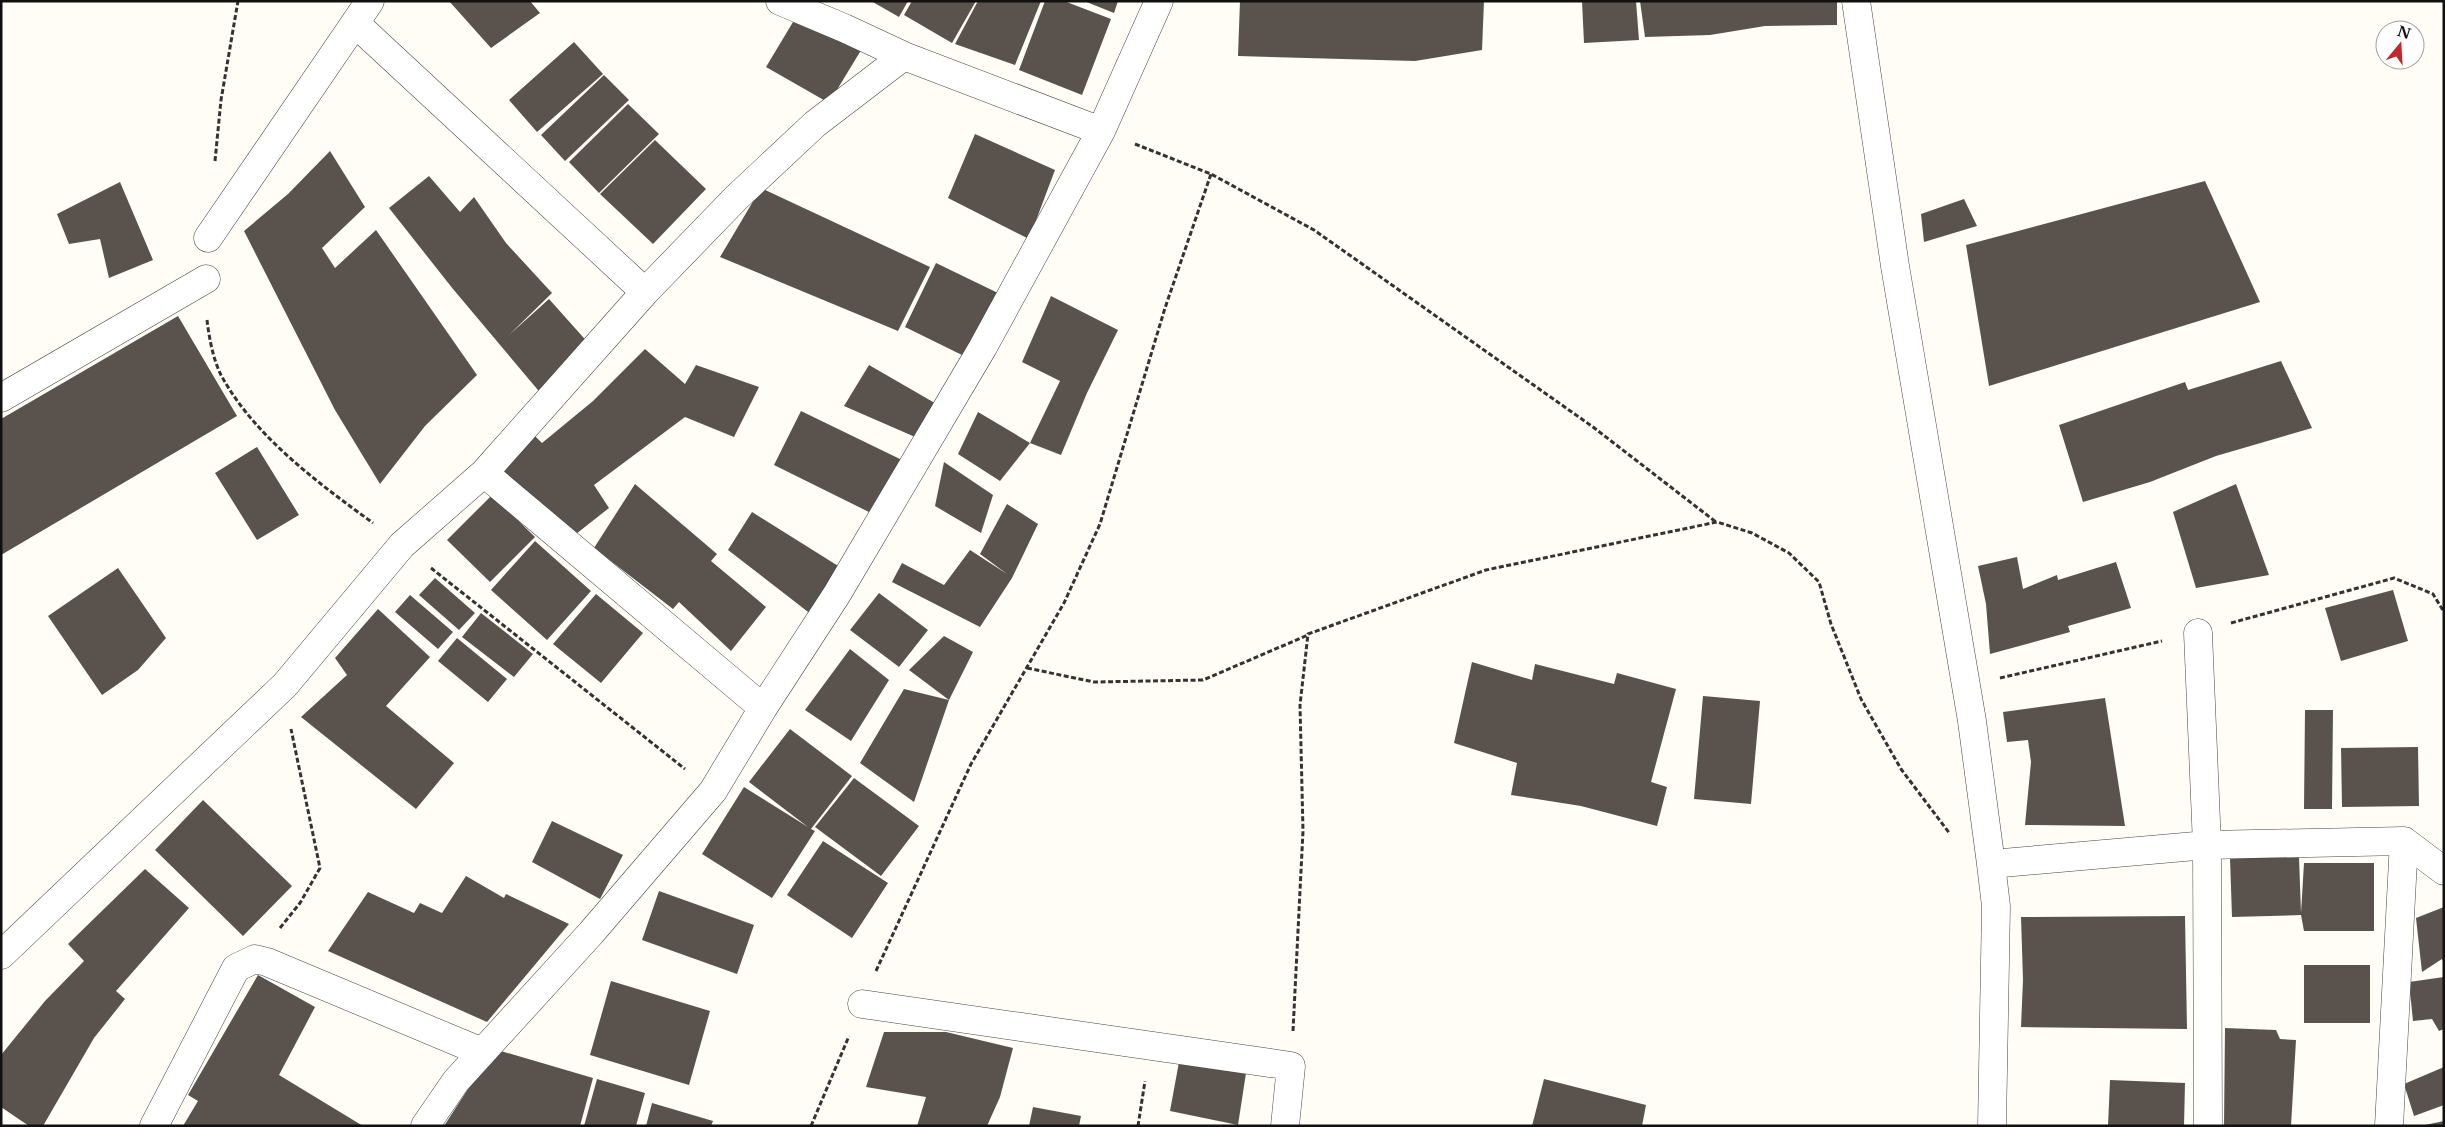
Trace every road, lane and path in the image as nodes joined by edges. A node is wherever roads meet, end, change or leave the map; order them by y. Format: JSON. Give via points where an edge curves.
{"nodes":[{"id":1,"x":238,"y":1,"type":"edge"},
{"id":2,"x":370,"y":1,"type":"edge"},
{"id":3,"x":780,"y":1,"type":"edge"},
{"id":4,"x":1159,"y":1,"type":"edge"},
{"id":5,"x":1856,"y":1,"type":"edge"},
{"id":6,"x":355,"y":23,"type":"junction"},
{"id":7,"x":904,"y":56,"type":"junction"},
{"id":8,"x":1100,"y":131,"type":"junction"},
{"id":9,"x":214,"y":169,"type":"dead end"},
{"id":10,"x":1211,"y":174,"type":"junction"},
{"id":11,"x":208,"y":238,"type":"dead end"},
{"id":12,"x":206,"y":279,"type":"joint"},
{"id":13,"x":645,"y":292,"type":"junction"},
{"id":14,"x":1,"y":398,"type":"edge"},
{"id":15,"x":484,"y":473,"type":"junction"},
{"id":16,"x":1717,"y":522,"type":"junction"},
{"id":17,"x":402,"y":545,"type":"junction"},
{"id":18,"x":2198,"y":633,"type":"dead end"},
{"id":19,"x":1308,"y":634,"type":"junction"},
{"id":20,"x":1026,"y":668,"type":"junction"},
{"id":21,"x":285,"y":685,"type":"junction"},
{"id":22,"x":763,"y":708,"type":"junction"},
{"id":23,"x":713,"y":791,"type":"junction"},
{"id":24,"x":2404,"y":841,"type":"junction"},
{"id":25,"x":2207,"y":845,"type":"junction"},
{"id":26,"x":1991,"y":864,"type":"junction"},
{"id":27,"x":2444,"y":871,"type":"edge"},
{"id":28,"x":1,"y":955,"type":"edge"},
{"id":29,"x":254,"y":959,"type":"junction"},
{"id":30,"x":862,"y":1004,"type":"junction"},
{"id":31,"x":1150,"y":1046,"type":"junction"},
{"id":32,"x":482,"y":1052,"type":"junction"},
{"id":33,"x":1292,"y":1066,"type":"junction"},
{"id":34,"x":154,"y":1126,"type":"edge"},
{"id":35,"x":424,"y":1126,"type":"edge"},
{"id":36,"x":811,"y":1126,"type":"edge"},
{"id":37,"x":1138,"y":1126,"type":"edge"},
{"id":38,"x":1285,"y":1126,"type":"edge"},
{"id":39,"x":1992,"y":1126,"type":"edge"},
{"id":40,"x":2208,"y":1126,"type":"edge"},
{"id":41,"x":2390,"y":1126,"type":"edge"}],
"edges":[{"from":1,"to":9,"type":"path","via":[[221,100]]},
{"from":2,"to":6,"type":"street"},
{"from":3,"to":7,"type":"street"},
{"from":4,"to":8,"type":"street"},
{"from":5,"to":26,"type":"street","via":[[1895,266],[1972,721]]},
{"from":6,"to":11,"type":"street"},
{"from":6,"to":13,"type":"street"},
{"from":7,"to":8,"type":"street"},
{"from":7,"to":13,"type":"street","via":[[815,124],[736,198]]},
{"from":8,"to":10,"type":"path"},
{"from":8,"to":22,"type":"street","via":[[983,347],[838,594]]},
{"from":10,"to":16,"type":"path","via":[[1314,230],[1593,427]]},
{"from":10,"to":20,"type":"path","via":[[1165,308],[1100,524],[1064,603]]},
{"from":12,"to":14,"type":"street"},
{"from":12,"to":17,"type":"path","via":[[208,336],[220,374],[250,416],[310,477]]},
{"from":13,"to":15,"type":"street"},
{"from":15,"to":17,"type":"street"},
{"from":15,"to":22,"type":"street"},
{"from":16,"to":19,"type":"path","via":[[1486,570]]},
{"from":16,"to":26,"type":"path","via":[[1752,533],[1789,553],[1819,582],[1831,624],[1861,699],[1901,769],[1949,834],[1966,851]]},
{"from":17,"to":21,"type":"street"},
{"from":17,"to":23,"type":"path"},
{"from":18,"to":25,"type":"street"},
{"from":19,"to":20,"type":"path","via":[[1203,680],[1094,682]]},
{"from":19,"to":33,"type":"path","via":[[1300,705],[1304,832]]},
{"from":20,"to":30,"type":"path","via":[[971,764]]},
{"from":21,"to":28,"type":"street"},
{"from":21,"to":29,"type":"path","via":[[287,710],[320,868],[300,903]]},
{"from":22,"to":23,"type":"street"},
{"from":23,"to":32,"type":"street","via":[[591,933]]},
{"from":24,"to":25,"type":"street"},
{"from":24,"to":27,"type":"street"},
{"from":24,"to":41,"type":"street"},
{"from":25,"to":26,"type":"street"},
{"from":25,"to":40,"type":"street"},
{"from":26,"to":39,"type":"street","via":[[1996,906]]},
{"from":29,"to":32,"type":"street"},
{"from":29,"to":34,"type":"street","via":[[236,968]]},
{"from":30,"to":31,"type":"street"},
{"from":30,"to":36,"type":"path"},
{"from":31,"to":33,"type":"street"},
{"from":31,"to":37,"type":"path"},
{"from":32,"to":35,"type":"street","via":[[456,1081]]},
{"from":33,"to":38,"type":"street"}]}
